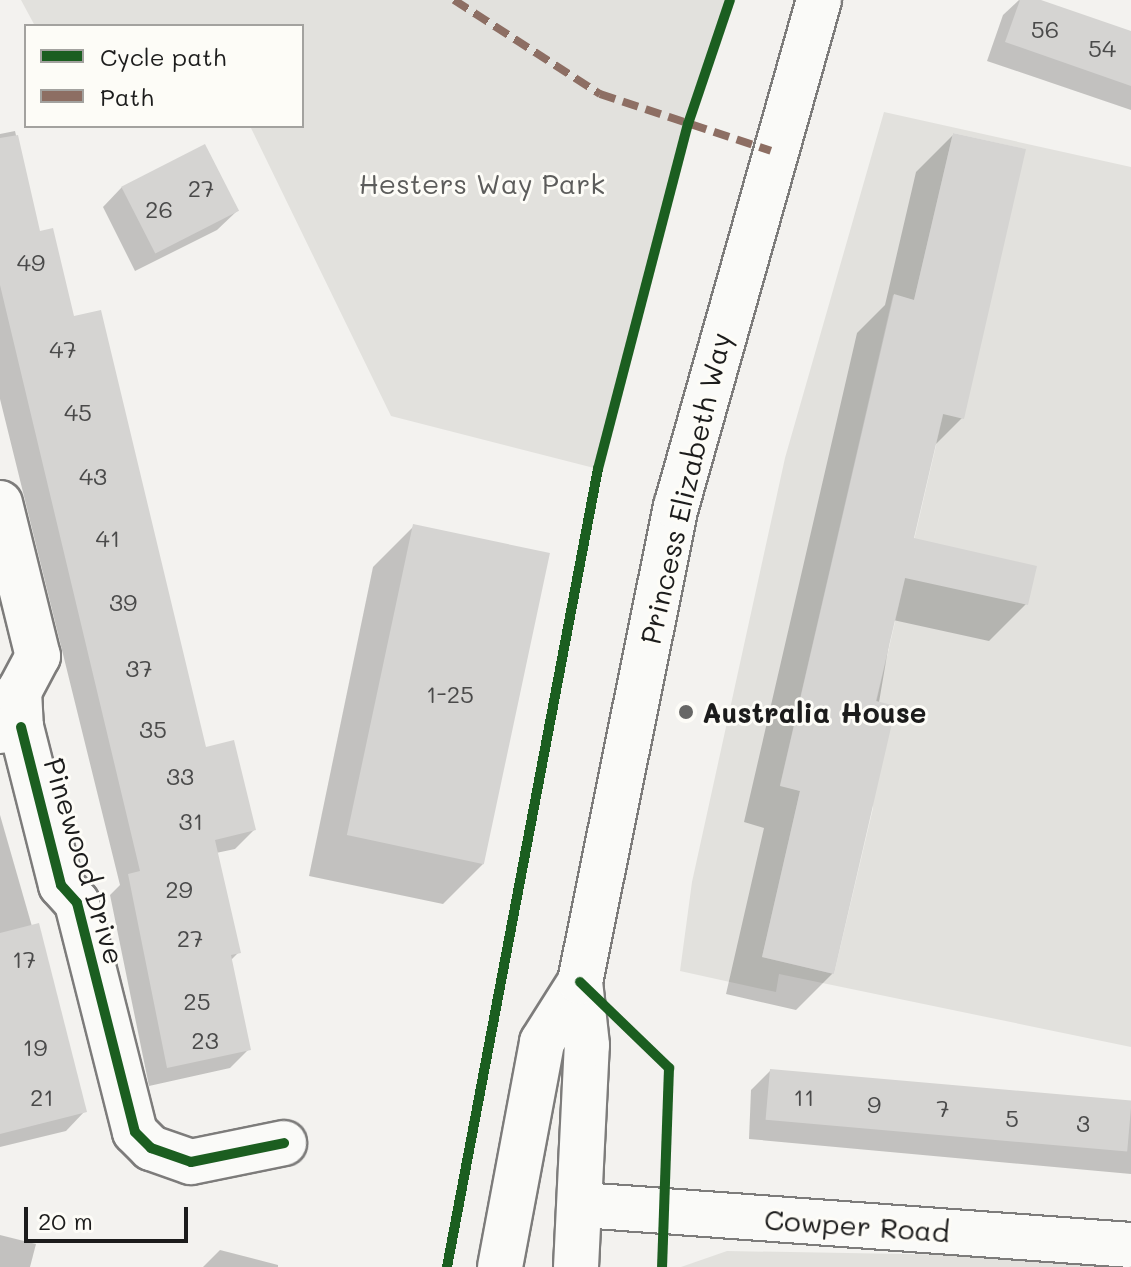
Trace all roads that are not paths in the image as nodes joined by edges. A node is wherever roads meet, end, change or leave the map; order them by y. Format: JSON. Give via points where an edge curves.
{"nodes":[{"id":1,"x":819,"y":0,"type":"edge"},
{"id":2,"x":0,"y":503,"type":"edge"},
{"id":3,"x":11,"y":729,"type":"edge"},
{"id":4,"x":580,"y":982,"type":"junction"},
{"id":5,"x":284,"y":1143,"type":"dead end"},
{"id":6,"x":582,"y":1205,"type":"junction"},
{"id":7,"x":1131,"y":1245,"type":"edge"},
{"id":8,"x":500,"y":1267,"type":"edge"},
{"id":9,"x":576,"y":1267,"type":"edge"}],
"edges":[{"from":1,"to":4,"type":"main road","name":"Princess Elizabeth Way","via":[[771,151],[676,507]]},
{"from":2,"to":3,"type":"main road","name":"Pinewood Drive","via":[[38,656],[19,691]]},
{"from":3,"to":5,"type":"main road","name":"Pinewood Drive","via":[[61,885],[77,903],[135,1132],[151,1148],[191,1162]]},
{"from":4,"to":6,"type":"main road","name":"Princess Elizabeth Way","via":[[587,1045]]},
{"from":4,"to":8,"type":"main road","name":"Princess Elizabeth Way","via":[[542,1042]]},
{"from":6,"to":7,"type":"main road","name":"Cowper Road"},
{"from":6,"to":9,"type":"main road","name":"Princess Elizabeth Way"}]}
